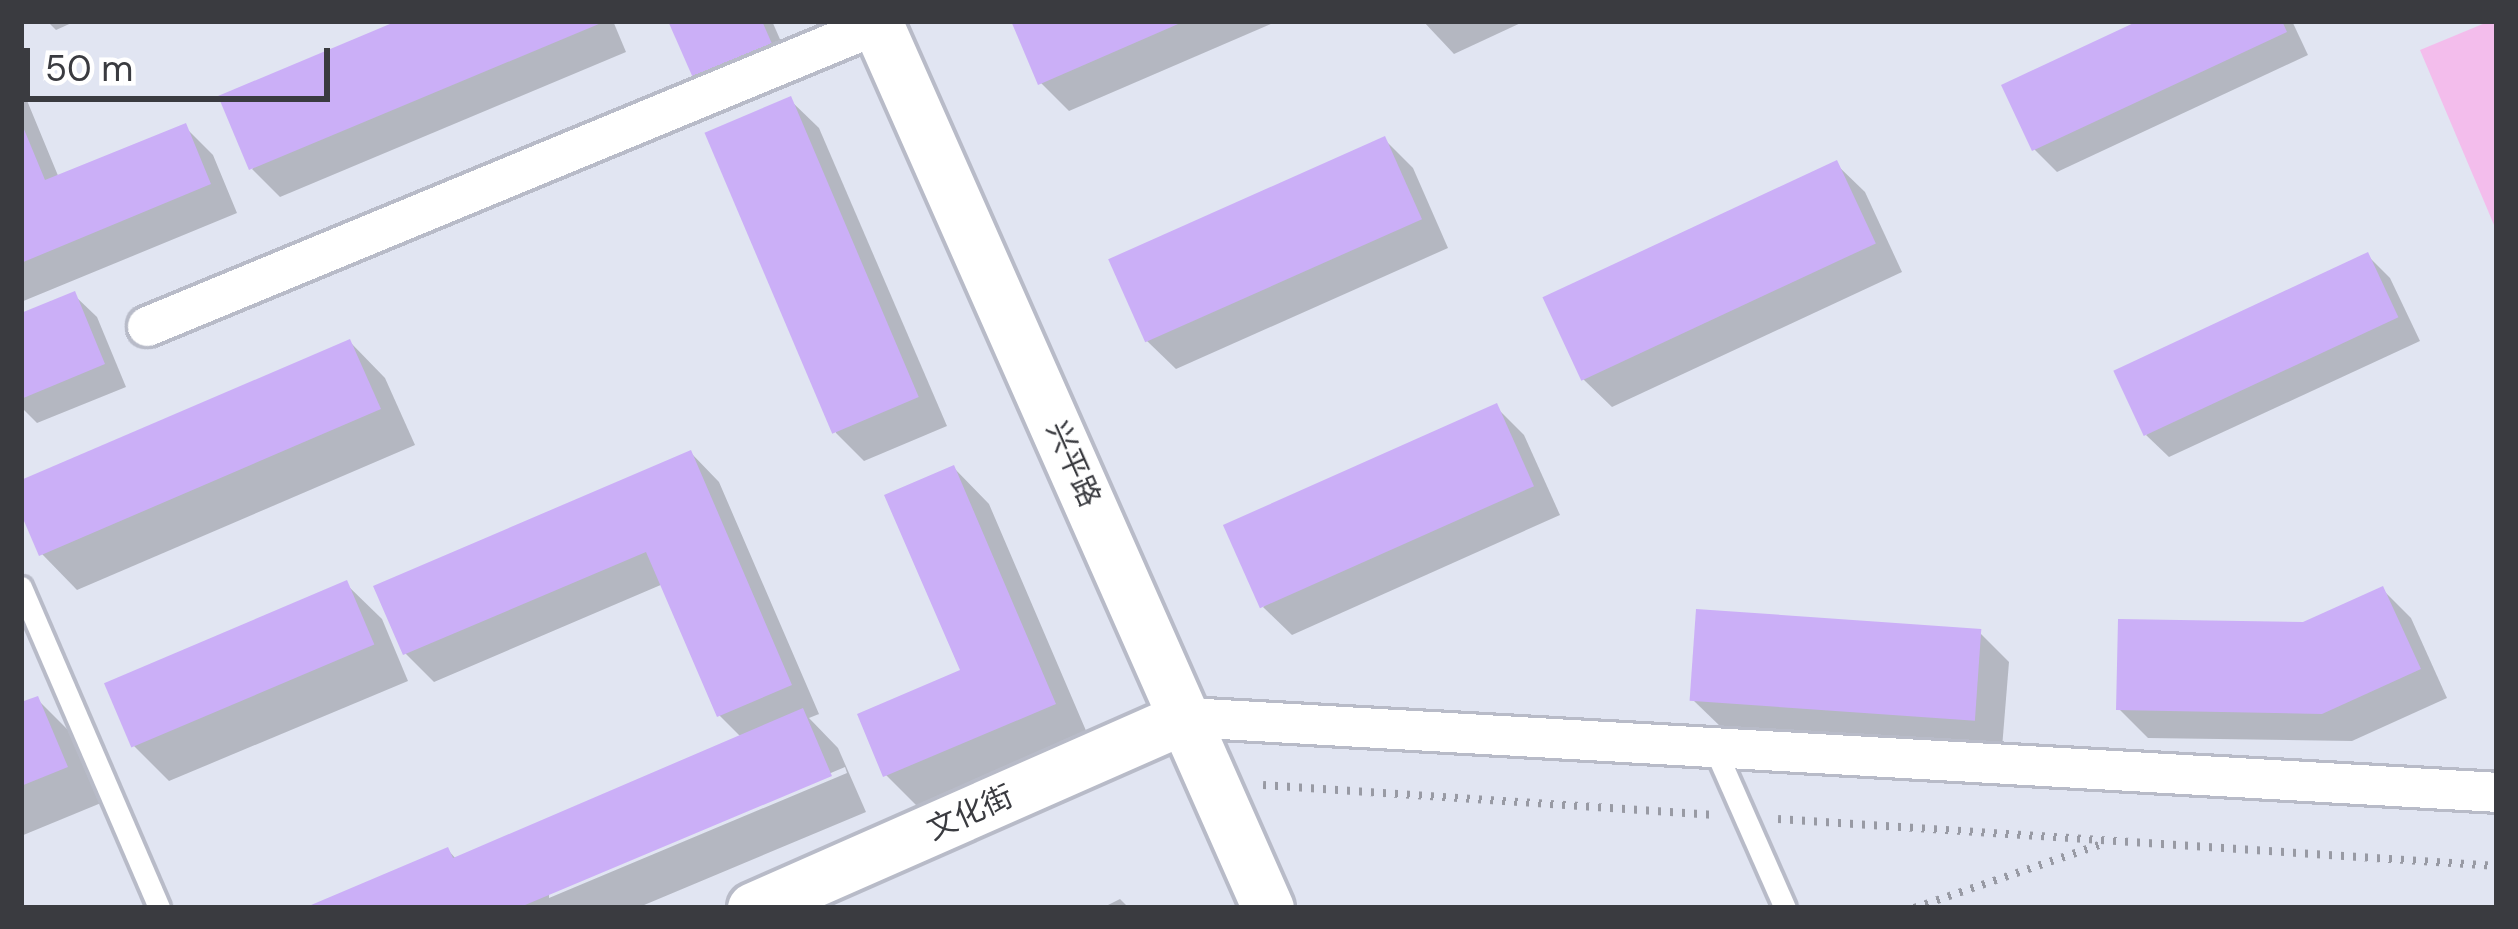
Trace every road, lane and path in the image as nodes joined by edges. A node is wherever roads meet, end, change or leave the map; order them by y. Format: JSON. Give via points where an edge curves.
{"nodes":[{"id":1,"x":877,"y":22,"type":"edge"},
{"id":2,"x":147,"y":326,"type":"dead end"},
{"id":3,"x":21,"y":586,"type":"edge"},
{"id":4,"x":1186,"y":717,"type":"junction"},
{"id":5,"x":1714,"y":747,"type":"junction"},
{"id":6,"x":1214,"y":782,"type":"junction"},
{"id":7,"x":2497,"y":792,"type":"edge"},
{"id":8,"x":1733,"y":816,"type":"dead end"},
{"id":9,"x":1756,"y":818,"type":"dead end"},
{"id":10,"x":2110,"y":841,"type":"junction"},
{"id":11,"x":2497,"y":866,"type":"edge"},
{"id":12,"x":159,"y":908,"type":"edge"},
{"id":13,"x":753,"y":908,"type":"edge"},
{"id":14,"x":1268,"y":908,"type":"edge"},
{"id":15,"x":1785,"y":908,"type":"edge"},
{"id":16,"x":1914,"y":908,"type":"edge"}],
"edges":[{"from":1,"to":2,"type":"street"},
{"from":1,"to":4,"type":"street","name":"兴平路"},
{"from":3,"to":12,"type":"lane"},
{"from":4,"to":5,"type":"street"},
{"from":4,"to":6,"type":"street","name":"兴平路"},
{"from":4,"to":13,"type":"street","name":"文化街"},
{"from":5,"to":7,"type":"street"},
{"from":5,"to":15,"type":"lane"},
{"from":6,"to":8,"type":"path"},
{"from":6,"to":14,"type":"street","name":"兴平路"},
{"from":9,"to":10,"type":"path"},
{"from":10,"to":11,"type":"path"},
{"from":10,"to":16,"type":"path"}]}
